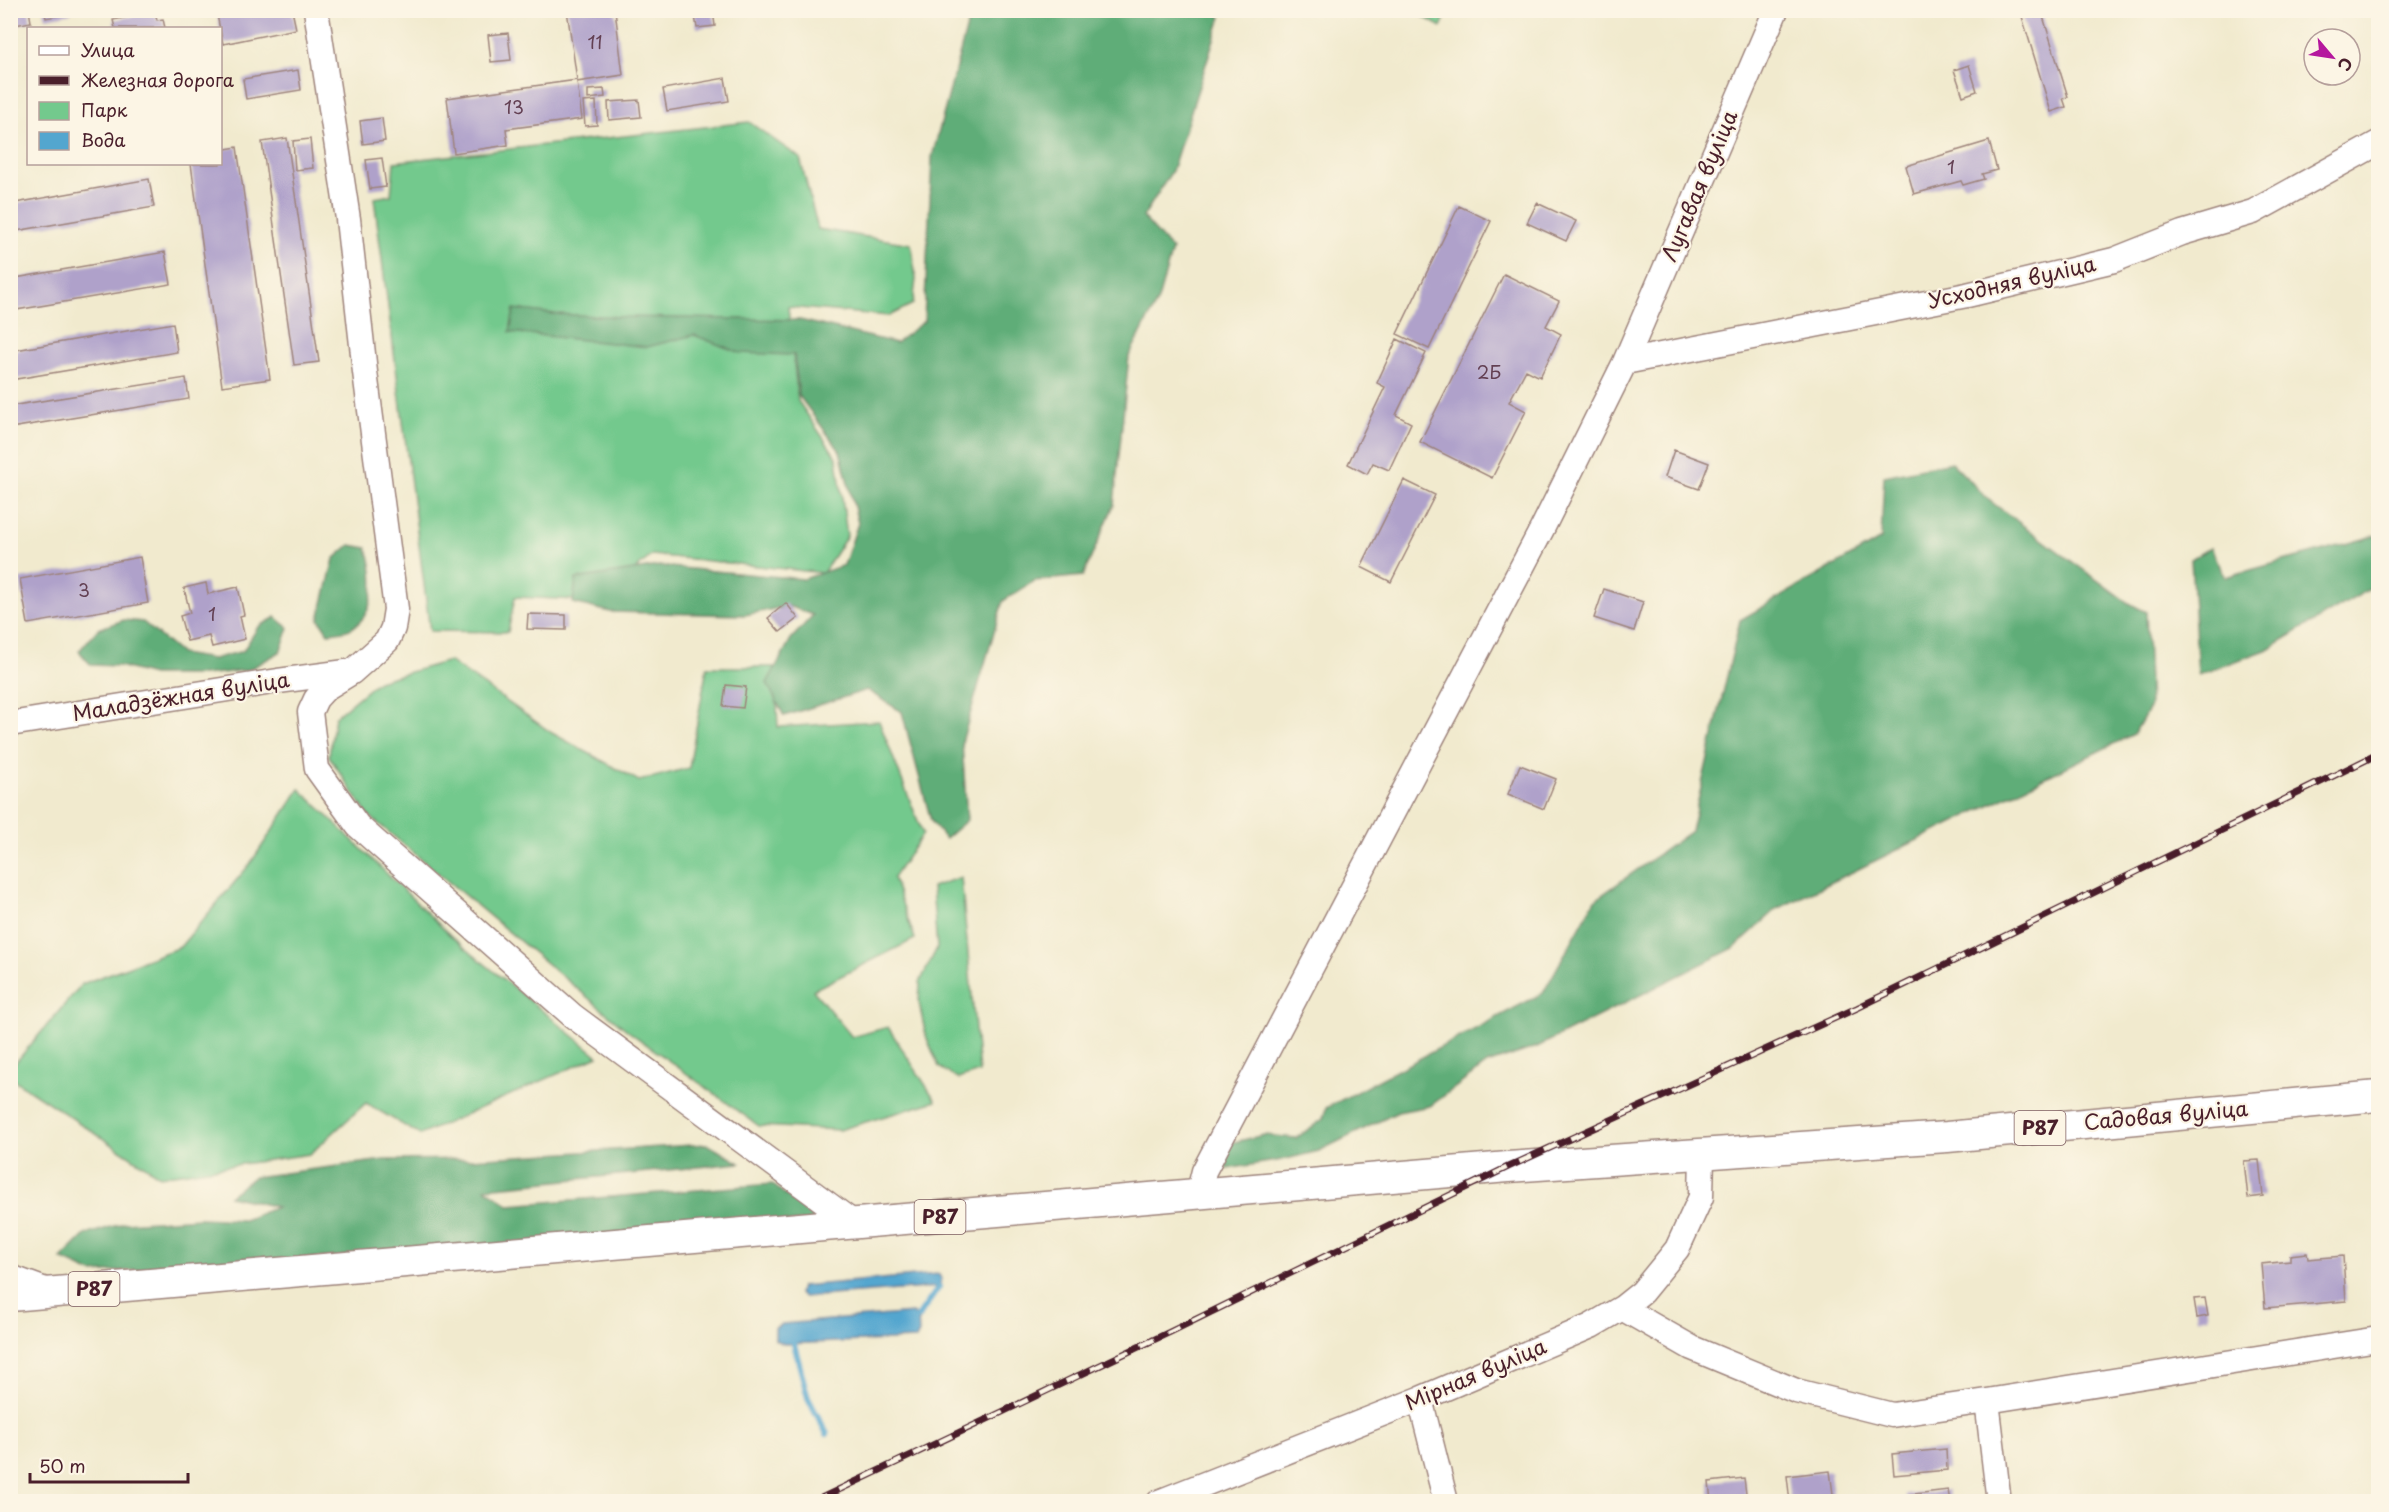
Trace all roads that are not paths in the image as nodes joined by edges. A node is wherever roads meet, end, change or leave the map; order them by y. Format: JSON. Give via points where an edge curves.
{"nodes":[{"id":1,"x":316,"y":10,"type":"edge"},
{"id":2,"x":1776,"y":10,"type":"edge"},
{"id":3,"x":2379,"y":143,"type":"edge"},
{"id":4,"x":1624,"y":362,"type":"junction"},
{"id":5,"x":352,"y":672,"type":"junction"},
{"id":6,"x":278,"y":681,"type":"junction"},
{"id":7,"x":310,"y":712,"type":"junction"},
{"id":8,"x":10,"y":724,"type":"edge"},
{"id":9,"x":2379,"y":1096,"type":"edge"},
{"id":10,"x":1702,"y":1154,"type":"junction"},
{"id":11,"x":1198,"y":1195,"type":"junction"},
{"id":12,"x":855,"y":1224,"type":"junction"},
{"id":13,"x":10,"y":1277,"type":"edge"},
{"id":14,"x":51,"y":1292,"type":"junction"},
{"id":15,"x":10,"y":1296,"type":"edge"},
{"id":16,"x":1622,"y":1308,"type":"junction"},
{"id":17,"x":2379,"y":1339,"type":"edge"},
{"id":18,"x":1420,"y":1399,"type":"junction"},
{"id":19,"x":1987,"y":1401,"type":"junction"},
{"id":20,"x":1159,"y":1502,"type":"edge"},
{"id":21,"x":1446,"y":1502,"type":"edge"},
{"id":22,"x":1999,"y":1502,"type":"edge"}],
"edges":[{"from":1,"to":5,"type":"street","via":[[348,219],[396,609],[387,641]]},
{"from":2,"to":4,"type":"street","name":"Лугавая вуліца"},
{"from":3,"to":4,"type":"street","name":"Усходняя вуліца","via":[[2253,212],[2182,232],[2114,260],[1967,295]]},
{"from":4,"to":11,"type":"street","name":"Лугавая вуліца","via":[[1536,540],[1204,1171]]},
{"from":5,"to":6,"type":"street","name":"Маладзёжная вуліца"},
{"from":5,"to":7,"type":"street","via":[[326,688]]},
{"from":6,"to":7,"type":"street"},
{"from":6,"to":8,"type":"street","name":"Маладзёжная вуліца"},
{"from":7,"to":12,"type":"street","via":[[317,769],[357,826],[573,1016]]},
{"from":9,"to":10,"type":"main road","name":"Садовая вуліца","number":"Р87","via":[[1947,1137]]},
{"from":10,"to":11,"type":"main road","number":"Р87"},
{"from":10,"to":16,"type":"street","name":"Мірная вуліца","via":[[1701,1197],[1677,1249],[1642,1292]]},
{"from":11,"to":12,"type":"main road","number":"Р87"},
{"from":12,"to":14,"type":"main road","number":"Р87"},
{"from":13,"to":14,"type":"street"},
{"from":14,"to":15,"type":"main road","number":"Р87"},
{"from":16,"to":18,"type":"street","name":"Мірная вуліца","via":[[1591,1326]]},
{"from":16,"to":19,"type":"street","via":[[1692,1348],[1796,1390],[1892,1415]]},
{"from":17,"to":19,"type":"street"},
{"from":18,"to":20,"type":"street","name":"Мірная вуліца"},
{"from":18,"to":21,"type":"street"},
{"from":19,"to":22,"type":"street"}]}
